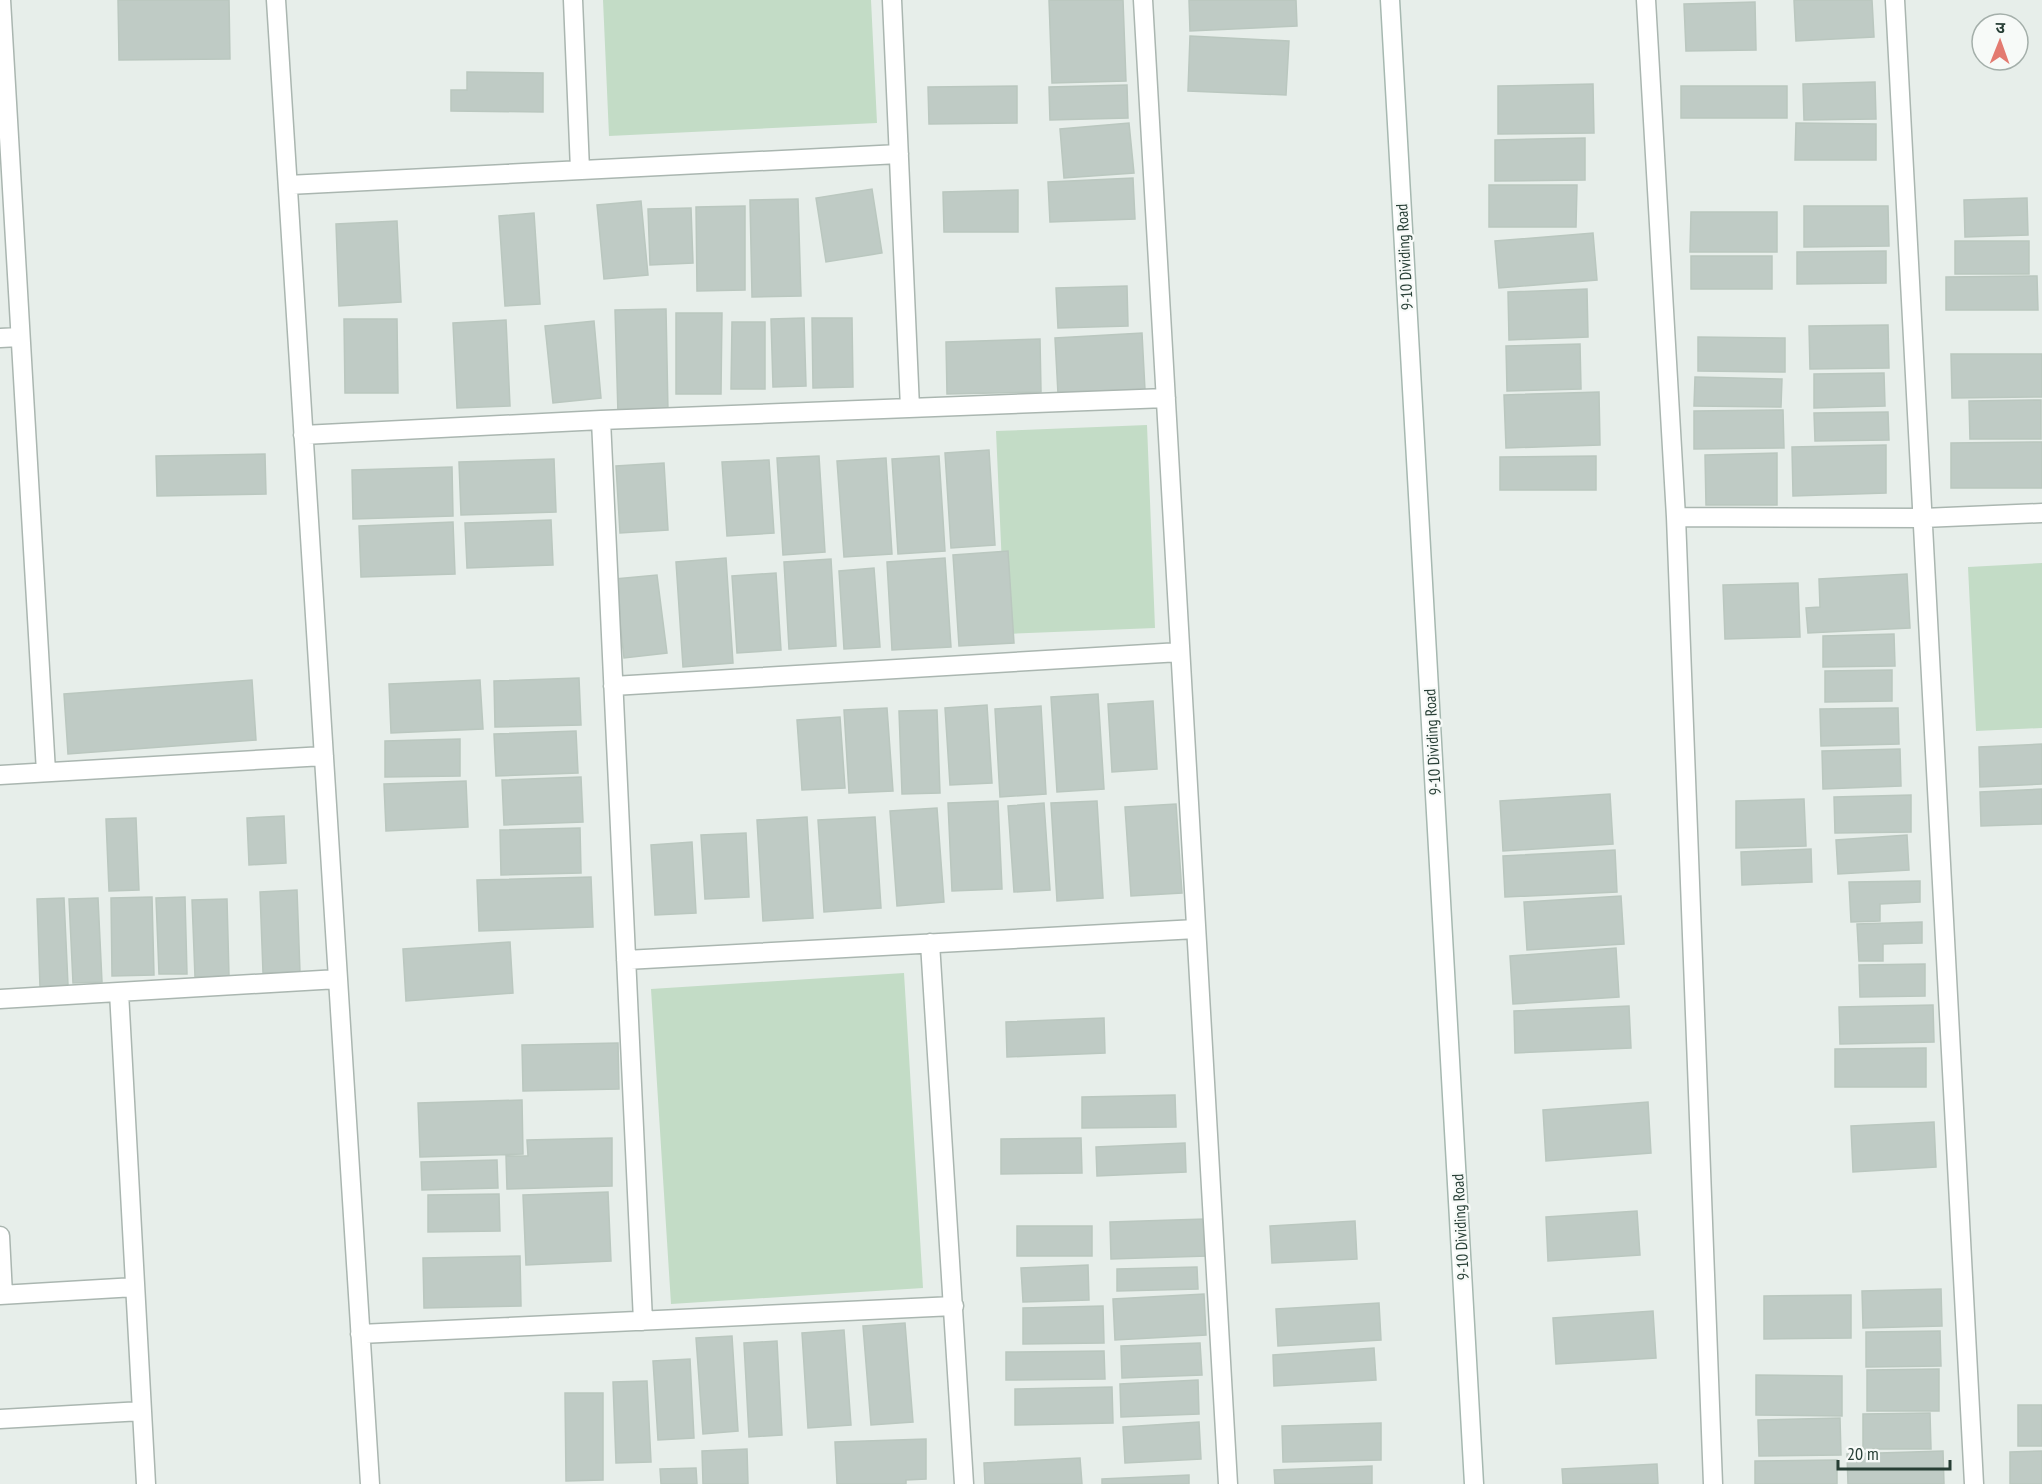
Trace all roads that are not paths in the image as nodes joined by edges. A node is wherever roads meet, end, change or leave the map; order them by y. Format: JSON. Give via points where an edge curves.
{"nodes":[{"id":1,"x":1,"y":0,"type":"edge"},
{"id":2,"x":276,"y":0,"type":"edge"},
{"id":3,"x":573,"y":0,"type":"edge"},
{"id":4,"x":892,"y":0,"type":"edge"},
{"id":5,"x":1143,"y":0,"type":"edge"},
{"id":6,"x":1390,"y":0,"type":"edge"},
{"id":7,"x":1646,"y":0,"type":"edge"},
{"id":8,"x":1895,"y":0,"type":"edge"},
{"id":9,"x":4,"y":128,"type":"edge"},
{"id":10,"x":899,"y":154,"type":"junction"},
{"id":11,"x":580,"y":170,"type":"junction"},
{"id":12,"x":288,"y":185,"type":"junction"},
{"id":13,"x":20,"y":337,"type":"junction"},
{"id":14,"x":0,"y":338,"type":"edge"},
{"id":15,"x":1166,"y":398,"type":"junction"},
{"id":16,"x":910,"y":408,"type":"junction"},
{"id":17,"x":601,"y":420,"type":"junction"},
{"id":18,"x":303,"y":435,"type":"junction"},
{"id":19,"x":2042,"y":513,"type":"edge"},
{"id":20,"x":1676,"y":517,"type":"junction"},
{"id":21,"x":1923,"y":518,"type":"junction"},
{"id":22,"x":1180,"y":652,"type":"junction"},
{"id":23,"x":613,"y":686,"type":"junction"},
{"id":24,"x":324,"y":756,"type":"junction"},
{"id":25,"x":46,"y":772,"type":"junction"},
{"id":26,"x":0,"y":775,"type":"edge"},
{"id":27,"x":1196,"y":929,"type":"junction"},
{"id":28,"x":930,"y":943,"type":"junction"},
{"id":29,"x":626,"y":960,"type":"junction"},
{"id":30,"x":338,"y":979,"type":"junction"},
{"id":31,"x":119,"y":992,"type":"junction"},
{"id":32,"x":0,"y":999,"type":"edge"},
{"id":33,"x":0,"y":1236,"type":"edge"},
{"id":34,"x":135,"y":1287,"type":"junction"},
{"id":35,"x":2,"y":1295,"type":"edge"},
{"id":36,"x":954,"y":1306,"type":"junction"},
{"id":37,"x":643,"y":1321,"type":"junction"},
{"id":38,"x":360,"y":1334,"type":"junction"},
{"id":39,"x":142,"y":1411,"type":"junction"},
{"id":40,"x":0,"y":1419,"type":"edge"},
{"id":41,"x":146,"y":1484,"type":"edge"},
{"id":42,"x":370,"y":1484,"type":"edge"},
{"id":43,"x":964,"y":1484,"type":"edge"},
{"id":44,"x":1228,"y":1484,"type":"edge"},
{"id":45,"x":1474,"y":1484,"type":"edge"},
{"id":46,"x":1713,"y":1484,"type":"edge"},
{"id":47,"x":1974,"y":1484,"type":"edge"}],
"edges":[{"from":1,"to":9,"type":"street"},
{"from":2,"to":12,"type":"street"},
{"from":3,"to":11,"type":"street"},
{"from":4,"to":10,"type":"street"},
{"from":5,"to":15,"type":"street"},
{"from":6,"to":45,"type":"street","name":"9-10 Dividing Road"},
{"from":7,"to":20,"type":"street"},
{"from":8,"to":21,"type":"street"},
{"from":9,"to":13,"type":"street"},
{"from":10,"to":11,"type":"street"},
{"from":10,"to":16,"type":"street"},
{"from":11,"to":12,"type":"street"},
{"from":12,"to":18,"type":"street"},
{"from":13,"to":14,"type":"street"},
{"from":13,"to":25,"type":"street"},
{"from":15,"to":16,"type":"street"},
{"from":15,"to":22,"type":"street"},
{"from":16,"to":17,"type":"street"},
{"from":17,"to":18,"type":"street"},
{"from":17,"to":23,"type":"street"},
{"from":18,"to":24,"type":"street"},
{"from":19,"to":21,"type":"street"},
{"from":20,"to":21,"type":"street"},
{"from":20,"to":46,"type":"street"},
{"from":21,"to":47,"type":"street"},
{"from":22,"to":23,"type":"street"},
{"from":22,"to":27,"type":"street"},
{"from":23,"to":29,"type":"street"},
{"from":24,"to":25,"type":"street"},
{"from":24,"to":30,"type":"street"},
{"from":25,"to":26,"type":"street"},
{"from":27,"to":28,"type":"street"},
{"from":27,"to":44,"type":"street"},
{"from":28,"to":29,"type":"street"},
{"from":28,"to":36,"type":"street"},
{"from":29,"to":37,"type":"street"},
{"from":30,"to":31,"type":"street"},
{"from":30,"to":38,"type":"street"},
{"from":31,"to":32,"type":"street"},
{"from":31,"to":34,"type":"street"},
{"from":33,"to":35,"type":"street"},
{"from":34,"to":35,"type":"street"},
{"from":34,"to":39,"type":"street"},
{"from":36,"to":37,"type":"street"},
{"from":36,"to":43,"type":"street"},
{"from":37,"to":38,"type":"street"},
{"from":38,"to":42,"type":"street"},
{"from":39,"to":40,"type":"street"},
{"from":39,"to":41,"type":"street"}]}
